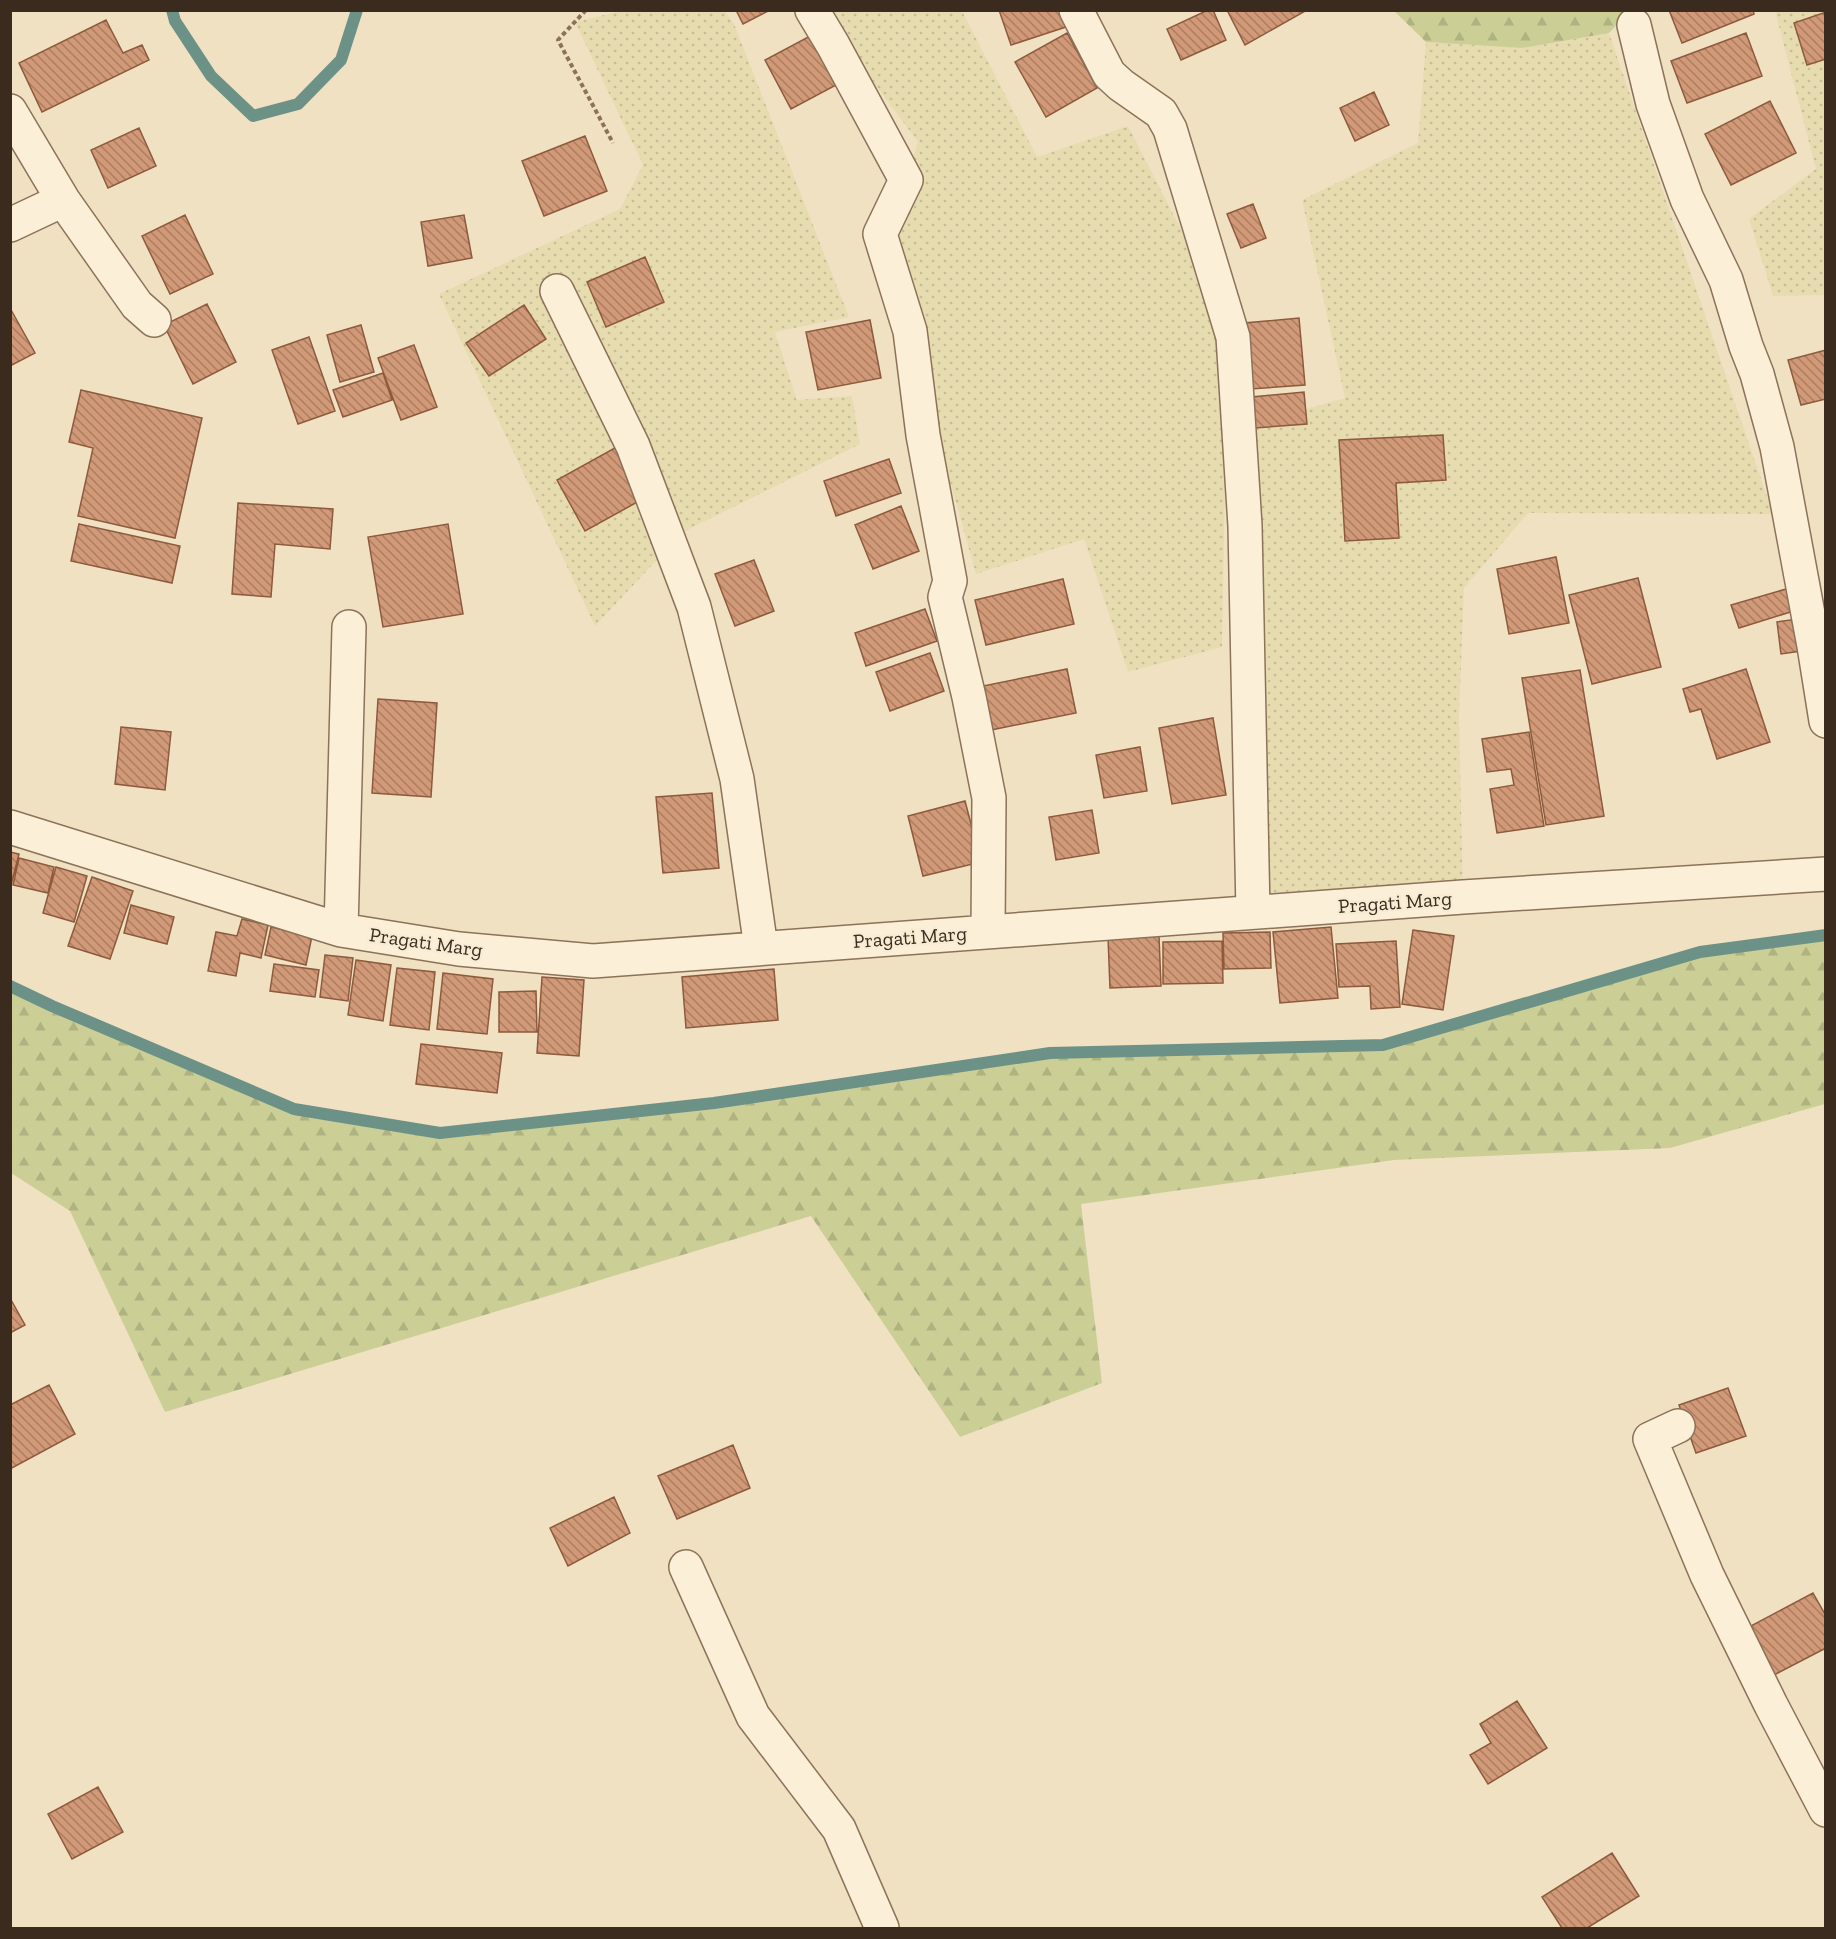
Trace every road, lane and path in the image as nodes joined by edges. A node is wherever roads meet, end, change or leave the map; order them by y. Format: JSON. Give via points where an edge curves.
{"nodes":[{"id":1,"x":586,"y":10,"type":"edge"},
{"id":2,"x":812,"y":10,"type":"edge"},
{"id":3,"x":1076,"y":10,"type":"edge"},
{"id":4,"x":1634,"y":25,"type":"dead end"},
{"id":5,"x":10,"y":111,"type":"edge"},
{"id":6,"x":613,"y":144,"type":"dead end"},
{"id":7,"x":63,"y":200,"type":"junction"},
{"id":8,"x":10,"y":225,"type":"edge"},
{"id":9,"x":557,"y":291,"type":"dead end"},
{"id":10,"x":154,"y":320,"type":"dead end"},
{"id":11,"x":349,"y":627,"type":"dead end"},
{"id":12,"x":1826,"y":721,"type":"edge"},
{"id":13,"x":10,"y":827,"type":"edge"},
{"id":14,"x":1826,"y":874,"type":"edge"},
{"id":15,"x":1253,"y":912,"type":"junction"},
{"id":16,"x":341,"y":930,"type":"junction"},
{"id":17,"x":988,"y":931,"type":"junction"},
{"id":18,"x":761,"y":948,"type":"junction"},
{"id":19,"x":1678,"y":1426,"type":"dead end"},
{"id":20,"x":686,"y":1567,"type":"dead end"},
{"id":21,"x":1826,"y":1810,"type":"edge"},
{"id":22,"x":882,"y":1929,"type":"edge"}],
"edges":[{"from":1,"to":6,"type":"path","via":[[558,40]]},
{"from":2,"to":17,"type":"street","via":[[906,180],[880,234],[910,331],[923,435],[950,581],[945,597],[989,798]]},
{"from":3,"to":15,"type":"street","via":[[1109,74],[1161,113],[1170,129],[1233,337],[1245,526]]},
{"from":4,"to":12,"type":"street","via":[[1653,104],[1687,199],[1726,280],[1777,447]]},
{"from":5,"to":7,"type":"street"},
{"from":7,"to":8,"type":"street"},
{"from":7,"to":10,"type":"street","via":[[137,305]]},
{"from":9,"to":18,"type":"street","via":[[633,446],[694,607],[737,779]]},
{"from":11,"to":16,"type":"street"},
{"from":13,"to":16,"type":"street","name":"Pragati Marg"},
{"from":14,"to":15,"type":"street","name":"Pragati Marg"},
{"from":15,"to":17,"type":"street","name":"Pragati Marg"},
{"from":16,"to":18,"type":"street","name":"Pragati Marg","via":[[459,948],[593,960]]},
{"from":17,"to":18,"type":"street","name":"Pragati Marg"},
{"from":19,"to":21,"type":"street","via":[[1650,1439],[1707,1575]]},
{"from":20,"to":22,"type":"street","via":[[753,1716],[839,1829]]}]}
